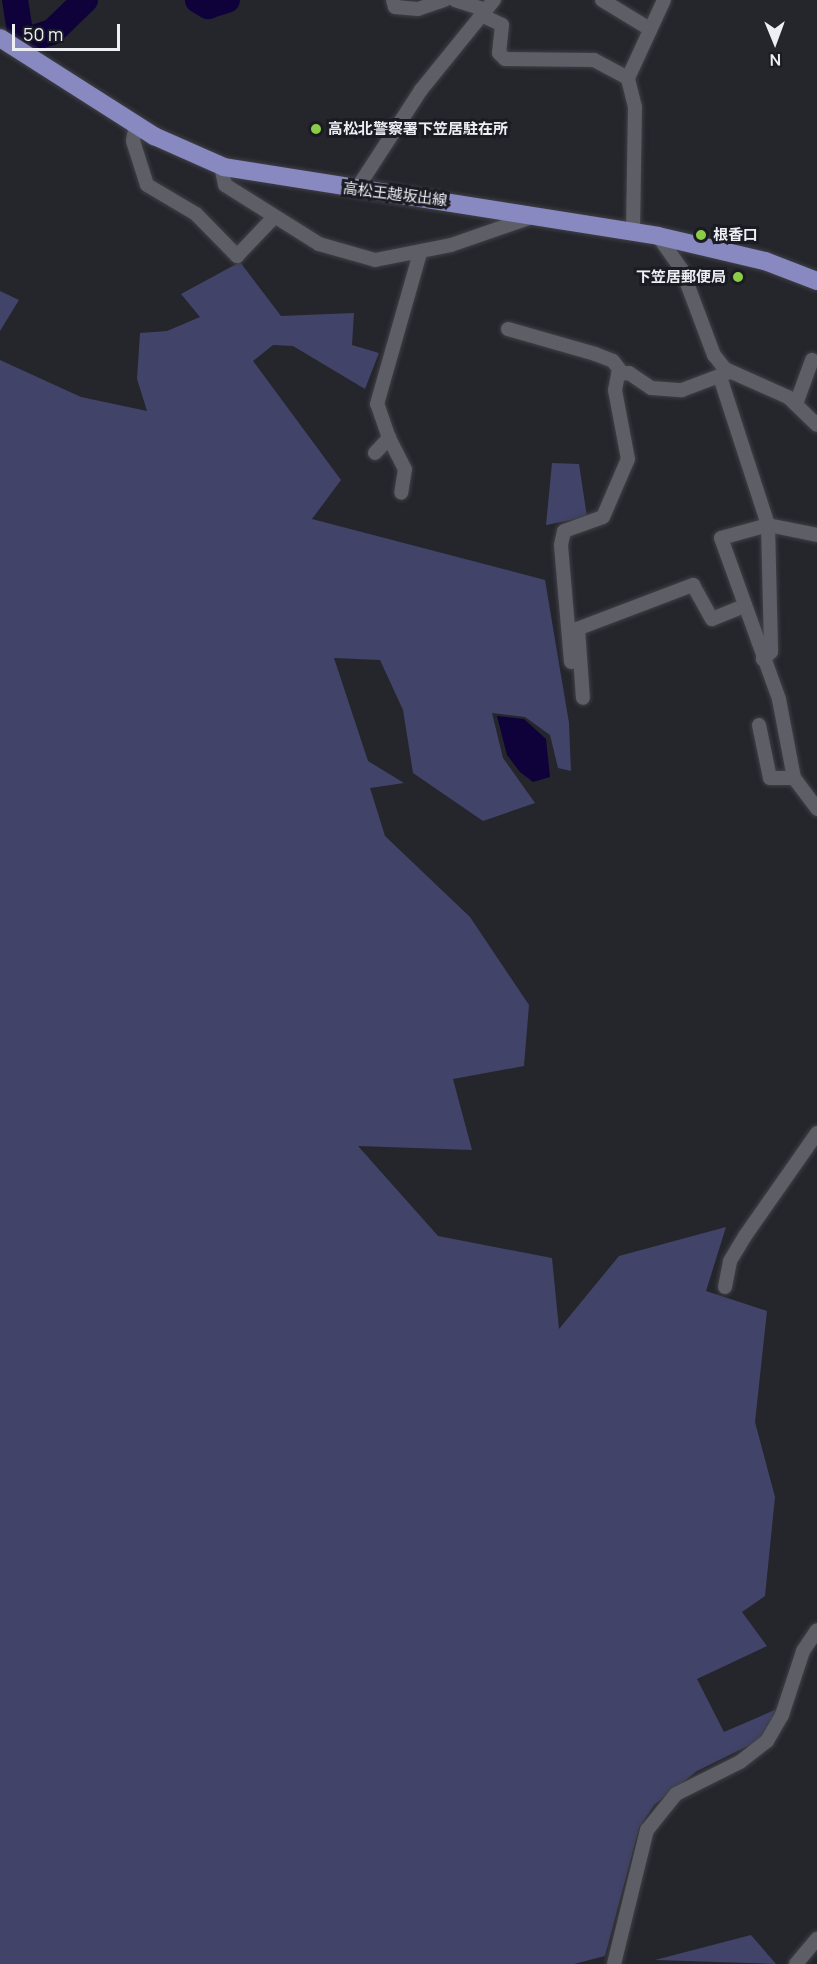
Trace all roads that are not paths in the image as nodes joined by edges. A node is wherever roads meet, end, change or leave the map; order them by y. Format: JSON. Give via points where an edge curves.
{"nodes":[{"id":1,"x":393,"y":0,"type":"edge"},
{"id":2,"x":444,"y":0,"type":"edge"},
{"id":3,"x":455,"y":0,"type":"edge"},
{"id":4,"x":603,"y":0,"type":"edge"},
{"id":5,"x":664,"y":0,"type":"edge"},
{"id":6,"x":487,"y":8,"type":"edge"},
{"id":7,"x":648,"y":28,"type":"junction"},
{"id":8,"x":0,"y":38,"type":"edge"},
{"id":9,"x":628,"y":78,"type":"junction"},
{"id":10,"x":136,"y":124,"type":"junction"},
{"id":11,"x":221,"y":166,"type":"junction"},
{"id":12,"x":356,"y":190,"type":"junction"},
{"id":13,"x":537,"y":215,"type":"junction"},
{"id":14,"x":274,"y":217,"type":"junction"},
{"id":15,"x":633,"y":232,"type":"junction"},
{"id":16,"x":658,"y":236,"type":"junction"},
{"id":17,"x":420,"y":253,"type":"junction"},
{"id":18,"x":817,"y":281,"type":"edge"},
{"id":19,"x":508,"y":329,"type":"dead end"},
{"id":20,"x":812,"y":360,"type":"dead end"},
{"id":21,"x":622,"y":373,"type":"junction"},
{"id":22,"x":725,"y":374,"type":"junction"},
{"id":23,"x":796,"y":404,"type":"junction"},
{"id":24,"x":817,"y":425,"type":"edge"},
{"id":25,"x":389,"y":438,"type":"junction"},
{"id":26,"x":375,"y":453,"type":"dead end"},
{"id":27,"x":401,"y":493,"type":"dead end"},
{"id":28,"x":768,"y":525,"type":"junction"},
{"id":29,"x":817,"y":535,"type":"edge"},
{"id":30,"x":742,"y":607,"type":"junction"},
{"id":31,"x":573,"y":630,"type":"junction"},
{"id":32,"x":764,"y":659,"type":"junction"},
{"id":33,"x":571,"y":662,"type":"dead end"},
{"id":34,"x":583,"y":698,"type":"dead end"},
{"id":35,"x":759,"y":725,"type":"dead end"},
{"id":36,"x":795,"y":778,"type":"junction"},
{"id":37,"x":817,"y":809,"type":"edge"},
{"id":38,"x":817,"y":1133,"type":"edge"},
{"id":39,"x":725,"y":1287,"type":"dead end"},
{"id":40,"x":817,"y":1630,"type":"edge"},
{"id":41,"x":817,"y":1939,"type":"edge"},
{"id":42,"x":614,"y":1964,"type":"edge"},
{"id":43,"x":796,"y":1964,"type":"edge"}],
"edges":[{"from":1,"to":2,"type":"street","via":[[395,7],[418,9]]},
{"from":3,"to":6,"type":"street"},
{"from":4,"to":7,"type":"street"},
{"from":5,"to":7,"type":"street"},
{"from":6,"to":9,"type":"street","via":[[502,25],[499,53],[505,59],[594,60]]},
{"from":6,"to":12,"type":"street","via":[[421,90]]},
{"from":7,"to":9,"type":"street"},
{"from":8,"to":10,"type":"main road","name":"高松王越坂出線"},
{"from":9,"to":15,"type":"street","via":[[635,107]]},
{"from":10,"to":11,"type":"main road","name":"高松王越坂出線"},
{"from":10,"to":14,"type":"street","via":[[133,141],[147,185],[196,214],[237,256]]},
{"from":11,"to":12,"type":"main road","name":"高松王越坂出線"},
{"from":11,"to":14,"type":"street","via":[[225,184]]},
{"from":12,"to":13,"type":"main road","name":"高松王越坂出線"},
{"from":13,"to":15,"type":"main road","name":"高松王越坂出線"},
{"from":13,"to":17,"type":"street"},
{"from":14,"to":17,"type":"street","via":[[351,256],[375,260]]},
{"from":15,"to":16,"type":"main road","name":"高松王越坂出線"},
{"from":16,"to":18,"type":"main road","name":"高松王越坂出線","via":[[765,261]]},
{"from":16,"to":22,"type":"street","via":[[682,270]]},
{"from":17,"to":25,"type":"street","via":[[377,404]]},
{"from":19,"to":21,"type":"street","via":[[595,354],[613,361]]},
{"from":20,"to":23,"type":"street"},
{"from":21,"to":22,"type":"street","via":[[651,388],[682,390]]},
{"from":21,"to":31,"type":"street","via":[[615,390],[628,459],[603,517],[564,531],[561,545]]},
{"from":22,"to":23,"type":"street"},
{"from":22,"to":28,"type":"street"},
{"from":23,"to":24,"type":"street"},
{"from":25,"to":26,"type":"street"},
{"from":25,"to":27,"type":"street","via":[[405,469]]},
{"from":28,"to":29,"type":"street"},
{"from":28,"to":30,"type":"street","via":[[721,538]]},
{"from":28,"to":32,"type":"street","via":[[771,652]]},
{"from":30,"to":31,"type":"street","via":[[712,619],[693,585]]},
{"from":30,"to":32,"type":"street"},
{"from":31,"to":33,"type":"street"},
{"from":31,"to":34,"type":"street"},
{"from":32,"to":36,"type":"street","via":[[778,699]]},
{"from":35,"to":36,"type":"street","via":[[770,778]]},
{"from":36,"to":37,"type":"street"},
{"from":38,"to":39,"type":"street","via":[[730,1261]]},
{"from":40,"to":42,"type":"street","via":[[803,1651],[782,1715],[767,1741],[740,1762],[676,1794],[647,1830]]},
{"from":41,"to":43,"type":"street"}]}
